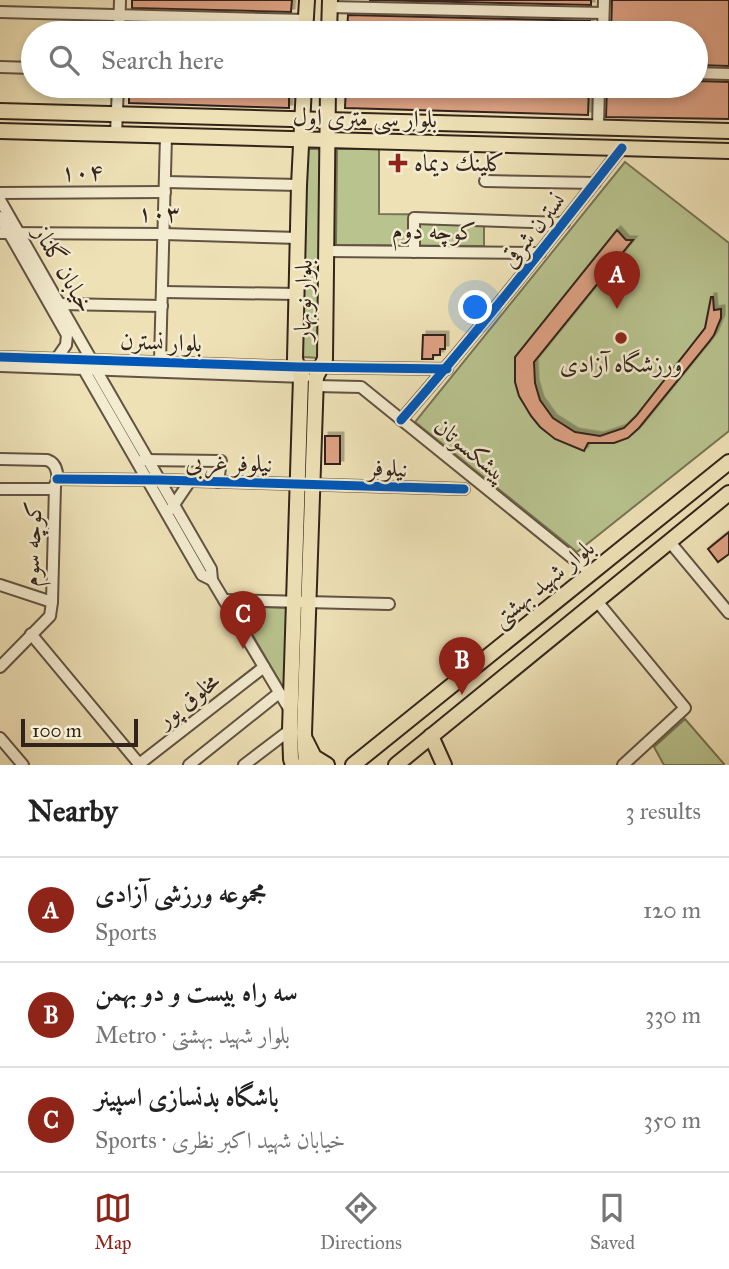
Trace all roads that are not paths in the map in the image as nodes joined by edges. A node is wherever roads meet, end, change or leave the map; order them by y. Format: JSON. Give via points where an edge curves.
{"nodes":[{"id":1,"x":120,"y":0,"type":"edge"},
{"id":2,"x":307,"y":0,"type":"edge"},
{"id":3,"x":604,"y":0,"type":"edge"},
{"id":4,"x":329,"y":3,"type":"edge"},
{"id":5,"x":0,"y":12,"type":"edge"},
{"id":6,"x":604,"y":13,"type":"junction"},
{"id":7,"x":120,"y":15,"type":"junction"},
{"id":8,"x":120,"y":21,"type":"edge"},
{"id":9,"x":213,"y":21,"type":"edge"},
{"id":10,"x":306,"y":21,"type":"edge"},
{"id":11,"x":329,"y":21,"type":"edge"},
{"id":12,"x":604,"y":21,"type":"edge"},
{"id":13,"x":0,"y":67,"type":"edge"},
{"id":14,"x":21,"y":68,"type":"edge"},
{"id":15,"x":708,"y":73,"type":"edge"},
{"id":16,"x":729,"y":74,"type":"edge"},
{"id":17,"x":118,"y":98,"type":"edge"},
{"id":18,"x":304,"y":98,"type":"edge"},
{"id":19,"x":328,"y":98,"type":"edge"},
{"id":20,"x":599,"y":98,"type":"edge"},
{"id":21,"x":0,"y":111,"type":"edge"},
{"id":22,"x":117,"y":115,"type":"junction"},
{"id":23,"x":303,"y":119,"type":"junction"},
{"id":24,"x":327,"y":120,"type":"junction"},
{"id":25,"x":598,"y":128,"type":"junction"},
{"id":26,"x":622,"y":129,"type":"junction"},
{"id":27,"x":0,"y":131,"type":"edge"},
{"id":28,"x":729,"y":131,"type":"edge"},
{"id":29,"x":116,"y":134,"type":"junction"},
{"id":30,"x":166,"y":136,"type":"junction"},
{"id":31,"x":302,"y":139,"type":"junction"},
{"id":32,"x":327,"y":140,"type":"junction"},
{"id":33,"x":597,"y":147,"type":"junction"},
{"id":34,"x":622,"y":148,"type":"junction"},
{"id":35,"x":729,"y":151,"type":"edge"},
{"id":36,"x":485,"y":181,"type":"dead end"},
{"id":37,"x":595,"y":183,"type":"junction"},
{"id":38,"x":299,"y":185,"type":"junction"},
{"id":39,"x":165,"y":187,"type":"junction"},
{"id":40,"x":0,"y":193,"type":"edge"},
{"id":41,"x":0,"y":200,"type":"edge"},
{"id":42,"x":0,"y":217,"type":"edge"},
{"id":43,"x":564,"y":223,"type":"junction"},
{"id":44,"x":9,"y":233,"type":"edge"},
{"id":45,"x":164,"y":234,"type":"junction"},
{"id":46,"x":298,"y":238,"type":"junction"},
{"id":47,"x":327,"y":251,"type":"junction"},
{"id":48,"x":414,"y":252,"type":"junction"},
{"id":49,"x":540,"y":253,"type":"junction"},
{"id":50,"x":163,"y":292,"type":"junction"},
{"id":51,"x":297,"y":294,"type":"junction"},
{"id":52,"x":60,"y":304,"type":"junction"},
{"id":53,"x":162,"y":306,"type":"junction"},
{"id":54,"x":0,"y":357,"type":"edge"},
{"id":55,"x":57,"y":358,"type":"junction"},
{"id":56,"x":160,"y":361,"type":"junction"},
{"id":57,"x":90,"y":365,"type":"junction"},
{"id":58,"x":0,"y":366,"type":"edge"},
{"id":59,"x":361,"y":368,"type":"junction"},
{"id":60,"x":447,"y":369,"type":"junction"},
{"id":61,"x":299,"y":372,"type":"junction"},
{"id":62,"x":318,"y":377,"type":"junction"},
{"id":63,"x":361,"y":387,"type":"junction"},
{"id":64,"x":401,"y":420,"type":"junction"},
{"id":65,"x":0,"y":459,"type":"edge"},
{"id":66,"x":142,"y":461,"type":"junction"},
{"id":67,"x":729,"y":462,"type":"edge"},
{"id":68,"x":154,"y":480,"type":"junction"},
{"id":69,"x":190,"y":481,"type":"junction"},
{"id":70,"x":218,"y":482,"type":"junction"},
{"id":71,"x":56,"y":483,"type":"junction"},
{"id":72,"x":297,"y":484,"type":"junction"},
{"id":73,"x":312,"y":484,"type":"junction"},
{"id":74,"x":0,"y":489,"type":"edge"},
{"id":75,"x":464,"y":489,"type":"dead end"},
{"id":76,"x":729,"y":493,"type":"edge"},
{"id":77,"x":171,"y":510,"type":"junction"},
{"id":78,"x":669,"y":541,"type":"junction"},
{"id":79,"x":591,"y":573,"type":"junction"},
{"id":80,"x":0,"y":585,"type":"edge"},
{"id":81,"x":224,"y":600,"type":"junction"},
{"id":82,"x":596,"y":600,"type":"junction"},
{"id":83,"x":262,"y":601,"type":"junction"},
{"id":84,"x":52,"y":602,"type":"junction"},
{"id":85,"x":301,"y":602,"type":"junction"},
{"id":86,"x":389,"y":604,"type":"dead end"},
{"id":87,"x":729,"y":613,"type":"edge"},
{"id":88,"x":241,"y":628,"type":"junction"},
{"id":89,"x":31,"y":634,"type":"junction"},
{"id":90,"x":0,"y":667,"type":"edge"},
{"id":91,"x":264,"y":667,"type":"junction"},
{"id":92,"x":279,"y":693,"type":"junction"},
{"id":93,"x":291,"y":712,"type":"junction"},
{"id":94,"x":297,"y":731,"type":"junction"},
{"id":95,"x":431,"y":736,"type":"junction"},
{"id":96,"x":0,"y":738,"type":"edge"},
{"id":97,"x":358,"y":761,"type":"edge"},
{"id":98,"x":291,"y":763,"type":"edge"},
{"id":99,"x":626,"y":764,"type":"edge"},
{"id":100,"x":23,"y":765,"type":"edge"},
{"id":101,"x":139,"y":765,"type":"edge"},
{"id":102,"x":189,"y":765,"type":"edge"},
{"id":103,"x":244,"y":765,"type":"edge"},
{"id":104,"x":306,"y":765,"type":"edge"},
{"id":105,"x":327,"y":765,"type":"edge"},
{"id":106,"x":348,"y":765,"type":"edge"},
{"id":107,"x":396,"y":765,"type":"edge"},
{"id":108,"x":444,"y":765,"type":"edge"}],
"edges":[{"from":1,"to":7,"type":"street"},
{"from":2,"to":10,"type":"main road"},
{"from":3,"to":6,"type":"street"},
{"from":4,"to":6,"type":"street"},
{"from":4,"to":11,"type":"main road"},
{"from":5,"to":7,"type":"street"},
{"from":6,"to":12,"type":"street"},
{"from":7,"to":8,"type":"street"},
{"from":7,"to":9,"type":"street"},
{"from":13,"to":14,"type":"street"},
{"from":15,"to":16,"type":"street"},
{"from":17,"to":22,"type":"street"},
{"from":18,"to":23,"type":"main road","name":"بلوار نوبهار"},
{"from":19,"to":24,"type":"main road","name":"بلوار نوبهار"},
{"from":20,"to":25,"type":"street"},
{"from":21,"to":22,"type":"main road","name":"بلوار سی متری اول"},
{"from":22,"to":23,"type":"main road","name":"بلوار سی متری اول"},
{"from":22,"to":29,"type":"street"},
{"from":23,"to":24,"type":"main road","name":"بلوار سی متری اول"},
{"from":23,"to":31,"type":"main road","name":"بلوار نوبهار"},
{"from":24,"to":25,"type":"main road","name":"بلوار سی متری اول"},
{"from":24,"to":32,"type":"main road","name":"بلوار نوبهار"},
{"from":25,"to":26,"type":"main road","name":"بلوار سی متری اول"},
{"from":25,"to":33,"type":"main road"},
{"from":26,"to":28,"type":"main road","name":"بلوار سی متری اول"},
{"from":26,"to":34,"type":"main road"},
{"from":27,"to":29,"type":"main road","name":"بلوار سی متری اول"},
{"from":29,"to":30,"type":"main road","name":"بلوار سی متری اول"},
{"from":30,"to":31,"type":"main road","name":"بلوار سی متری اول"},
{"from":30,"to":39,"type":"street"},
{"from":31,"to":32,"type":"main road","name":"بلوار سی متری اول"},
{"from":31,"to":38,"type":"main road","name":"بلوار نوبهار"},
{"from":32,"to":33,"type":"main road","name":"بلوار سی متری اول"},
{"from":32,"to":47,"type":"main road","name":"بلوار نوبهار"},
{"from":33,"to":34,"type":"main road","name":"بلوار سی متری اول"},
{"from":34,"to":35,"type":"main road","name":"بلوار سی متری اول"},
{"from":34,"to":37,"type":"street","name":"نسترن شرقی"},
{"from":36,"to":37,"type":"street"},
{"from":37,"to":43,"type":"street","name":"نسترن شرقی"},
{"from":38,"to":39,"type":"street","name":"۱۰۴"},
{"from":38,"to":46,"type":"main road","name":"بلوار نوبهار"},
{"from":39,"to":40,"type":"street","name":"۱۰۴"},
{"from":39,"to":45,"type":"street"},
{"from":41,"to":44,"type":"street","name":"خیابان گلناز"},
{"from":42,"to":44,"type":"street","name":"خیابان گلناز"},
{"from":43,"to":48,"type":"street","via":[[414,218]]},
{"from":43,"to":49,"type":"street","name":"نسترن شرقی"},
{"from":44,"to":45,"type":"street","name":"۱۰۳"},
{"from":44,"to":52,"type":"street","name":"خیابان گلناز"},
{"from":44,"to":55,"type":"street","name":"خیابان گلناز","via":[[66,335],[66,345]]},
{"from":45,"to":46,"type":"street","name":"۱۰۳"},
{"from":45,"to":50,"type":"street"},
{"from":46,"to":51,"type":"main road","name":"بلوار نوبهار"},
{"from":47,"to":48,"type":"street","name":"کوچه دوم"},
{"from":47,"to":62,"type":"main road","name":"بلوار نوبهار","via":[[325,359]]},
{"from":48,"to":49,"type":"street","name":"کوچه دوم"},
{"from":49,"to":60,"type":"street","name":"نسترن شرقی"},
{"from":50,"to":51,"type":"street"},
{"from":50,"to":53,"type":"street"},
{"from":51,"to":61,"type":"main road","name":"بلوار نوبهار","via":[[295,359]]},
{"from":52,"to":53,"type":"street"},
{"from":52,"to":57,"type":"street","name":"خیابان گلناز"},
{"from":53,"to":56,"type":"street"},
{"from":54,"to":55,"type":"street","name":"بلوار نسترن"},
{"from":55,"to":57,"type":"street","name":"بلوار نسترن"},
{"from":56,"to":57,"type":"street","name":"بلوار نسترن"},
{"from":56,"to":61,"type":"street","name":"بلوار نسترن"},
{"from":57,"to":58,"type":"street","name":"بلوار نسترن"},
{"from":57,"to":61,"type":"street","name":"بلوار نسترن"},
{"from":57,"to":66,"type":"street","name":"خیابان گلناز"},
{"from":59,"to":60,"type":"street"},
{"from":59,"to":62,"type":"street"},
{"from":59,"to":63,"type":"street"},
{"from":60,"to":64,"type":"street","name":"نسترن شرقی"},
{"from":61,"to":62,"type":"street","name":"بلوار نسترن"},
{"from":61,"to":72,"type":"main road","name":"بلوار نوبهار"},
{"from":62,"to":63,"type":"street"},
{"from":62,"to":73,"type":"main road","name":"بلوار نوبهار"},
{"from":63,"to":64,"type":"street","name":"پیشکسوتان"},
{"from":64,"to":79,"type":"street","name":"پیشکسوتان"},
{"from":65,"to":71,"type":"street","via":[[52,461]]},
{"from":66,"to":68,"type":"street","name":"خیابان گلناز"},
{"from":66,"to":70,"type":"street","via":[[221,461]]},
{"from":67,"to":79,"type":"main road","name":"بلوار شهید بهشتی"},
{"from":68,"to":69,"type":"street","name":"نیلوفر غربی"},
{"from":68,"to":71,"type":"street","name":"نیلوفر غربی"},
{"from":68,"to":77,"type":"street","name":"خیابان گلناز"},
{"from":69,"to":70,"type":"street","name":"نیلوفر غربی"},
{"from":69,"to":77,"type":"street"},
{"from":70,"to":72,"type":"street","name":"نیلوفر غربی"},
{"from":71,"to":74,"type":"street","name":"نیلوفر غربی","via":[[52,489]]},
{"from":71,"to":84,"type":"street","name":"کوچه سوم"},
{"from":72,"to":73,"type":"street","name":"نیلوفر غربی"},
{"from":72,"to":85,"type":"main road","name":"بلوار نوبهار"},
{"from":73,"to":75,"type":"street","name":"نیلوفر"},
{"from":73,"to":85,"type":"main road","name":"بلوار نوبهار"},
{"from":76,"to":78,"type":"main road","name":"بلوار شهید بهشتی"},
{"from":77,"to":81,"type":"street","name":"خیابان گلناز","via":[[202,575],[212,580]]},
{"from":78,"to":82,"type":"main road","name":"بلوار شهید بهشتی"},
{"from":78,"to":87,"type":"street"},
{"from":79,"to":97,"type":"main road","name":"بلوار شهید بهشتی"},
{"from":80,"to":84,"type":"street"},
{"from":81,"to":83,"type":"street"},
{"from":81,"to":88,"type":"street","name":"خیابان گلناز"},
{"from":82,"to":95,"type":"main road","name":"بلوار شهید بهشتی"},
{"from":82,"to":99,"type":"street","via":[[685,708]]},
{"from":83,"to":85,"type":"street"},
{"from":83,"to":88,"type":"street"},
{"from":84,"to":89,"type":"street","name":"کوچه سوم","via":[[50,616]]},
{"from":85,"to":86,"type":"street"},
{"from":85,"to":93,"type":"main road","name":"بلوار نوبهار"},
{"from":85,"to":94,"type":"main road","name":"بلوار نوبهار"},
{"from":88,"to":91,"type":"street","name":"خیابان گلناز"},
{"from":89,"to":90,"type":"street","name":"کوچه سوم"},
{"from":89,"to":101,"type":"street"},
{"from":91,"to":92,"type":"street","name":"خیابان گلناز"},
{"from":91,"to":101,"type":"street","name":"مخلوق پور"},
{"from":92,"to":93,"type":"street","name":"خیابان گلناز"},
{"from":92,"to":102,"type":"street"},
{"from":93,"to":94,"type":"main road","name":"بلوار نوبهار"},
{"from":94,"to":98,"type":"main road","name":"بلوار نوبهار"},
{"from":94,"to":103,"type":"street"},
{"from":94,"to":104,"type":"main road","name":"بلوار نوبهار"},
{"from":94,"to":105,"type":"main road","via":[[318,761]]},
{"from":95,"to":107,"type":"main road","name":"بلوار شهید بهشتی"},
{"from":95,"to":108,"type":"main road"},
{"from":96,"to":100,"type":"street"},
{"from":97,"to":106,"type":"main road","name":"بلوار شهید بهشتی"}]}
